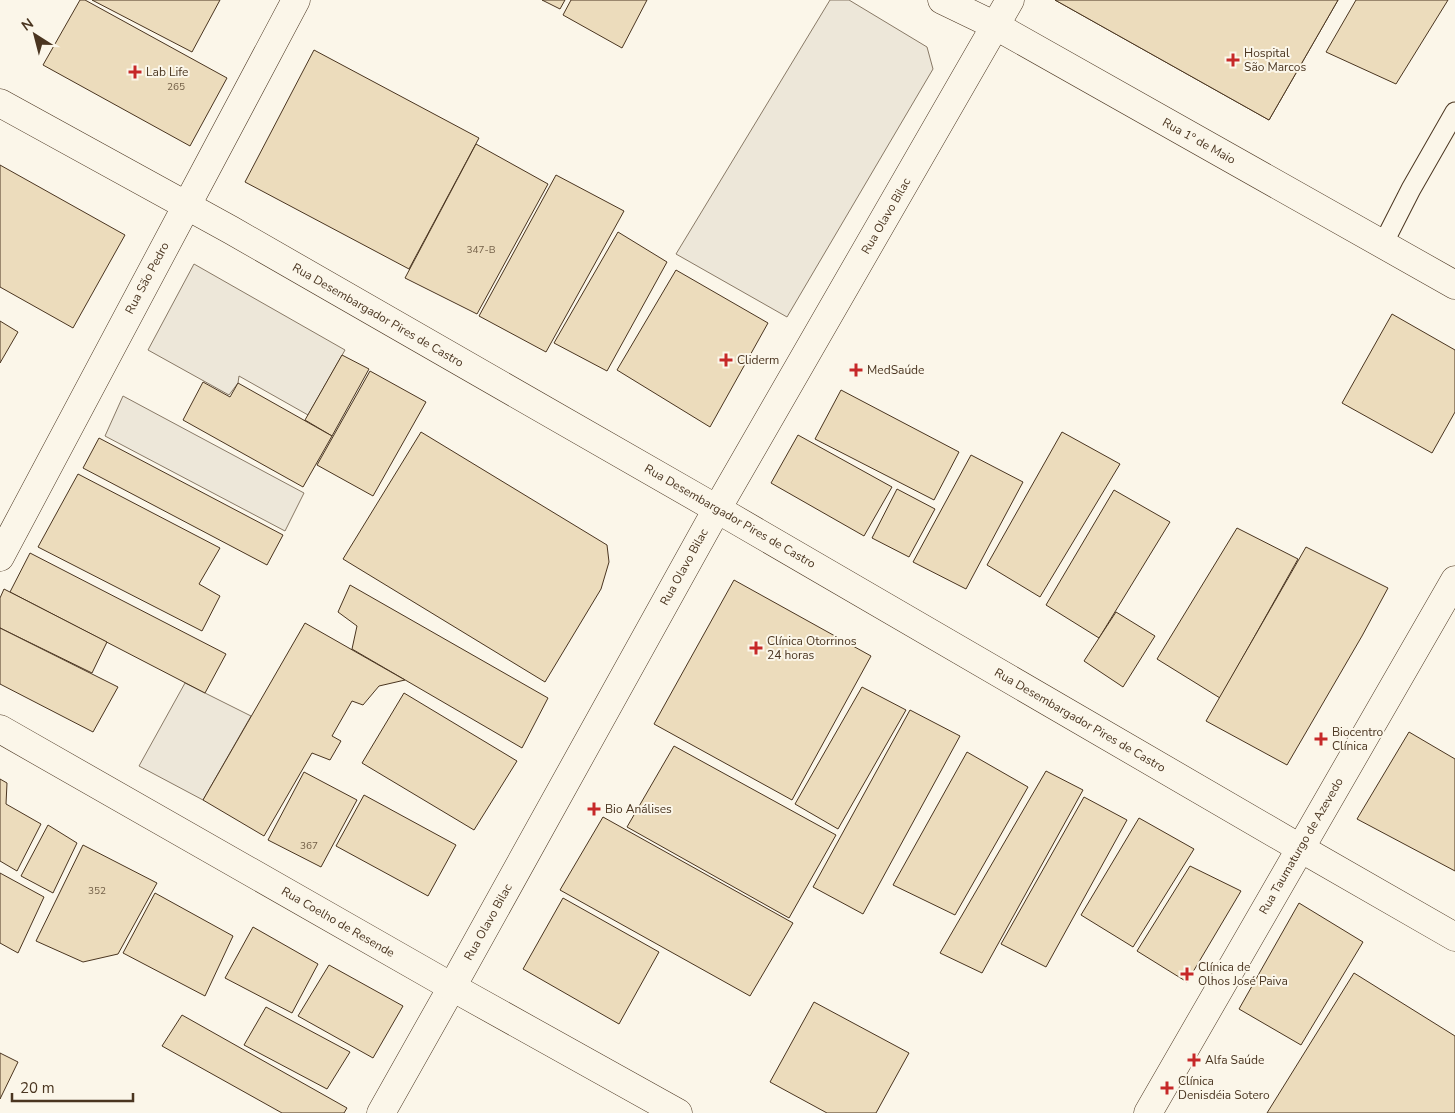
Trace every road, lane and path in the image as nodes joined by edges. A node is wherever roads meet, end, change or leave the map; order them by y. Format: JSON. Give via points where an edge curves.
{"nodes":[{"id":1,"x":296,"y":0,"type":"edge"},
{"id":2,"x":942,"y":0,"type":"edge"},
{"id":3,"x":1010,"y":0,"type":"edge"},
{"id":4,"x":996,"y":26,"type":"junction"},
{"id":5,"x":0,"y":104,"type":"edge"},
{"id":6,"x":1455,"y":112,"type":"edge"},
{"id":7,"x":186,"y":206,"type":"junction"},
{"id":8,"x":1383,"y":244,"type":"junction"},
{"id":9,"x":1455,"y":284,"type":"edge"},
{"id":10,"x":717,"y":508,"type":"junction"},
{"id":11,"x":0,"y":557,"type":"edge"},
{"id":12,"x":1455,"y":580,"type":"edge"},
{"id":13,"x":0,"y":729,"type":"edge"},
{"id":14,"x":1300,"y":848,"type":"junction"},
{"id":15,"x":1455,"y":937,"type":"edge"},
{"id":16,"x":452,"y":987,"type":"junction"},
{"id":17,"x":380,"y":1113,"type":"edge"},
{"id":18,"x":678,"y":1113,"type":"edge"},
{"id":19,"x":1148,"y":1113,"type":"edge"}],
"edges":[{"from":1,"to":7,"type":"street","name":"Rua São Pedro"},
{"from":2,"to":4,"type":"street","name":"Rua 1º de Maio"},
{"from":3,"to":4,"type":"street","name":"Rua Olavo Bilac"},
{"from":4,"to":8,"type":"street","name":"Rua 1º de Maio"},
{"from":4,"to":10,"type":"street","name":"Rua Olavo Bilac"},
{"from":5,"to":7,"type":"street","name":"Rua Desembargador Pires de Castro"},
{"from":6,"to":8,"type":"lane"},
{"from":7,"to":10,"type":"street","name":"Rua Desembargador Pires de Castro"},
{"from":7,"to":11,"type":"street","name":"Rua São Pedro"},
{"from":8,"to":9,"type":"street","name":"Rua 1º de Maio"},
{"from":10,"to":14,"type":"street","name":"Rua Desembargador Pires de Castro"},
{"from":10,"to":16,"type":"street","name":"Rua Olavo Bilac"},
{"from":12,"to":14,"type":"street","name":"Rua Taumaturgo de Azevedo"},
{"from":13,"to":16,"type":"street","name":"Rua Coelho de Resende"},
{"from":14,"to":15,"type":"street","name":"Rua Desembargador Pires de Castro"},
{"from":14,"to":19,"type":"street","name":"Rua Taumaturgo de Azevedo"},
{"from":16,"to":17,"type":"street","name":"Rua Olavo Bilac"},
{"from":16,"to":18,"type":"street","name":"Rua Coelho de Resende"}]}
